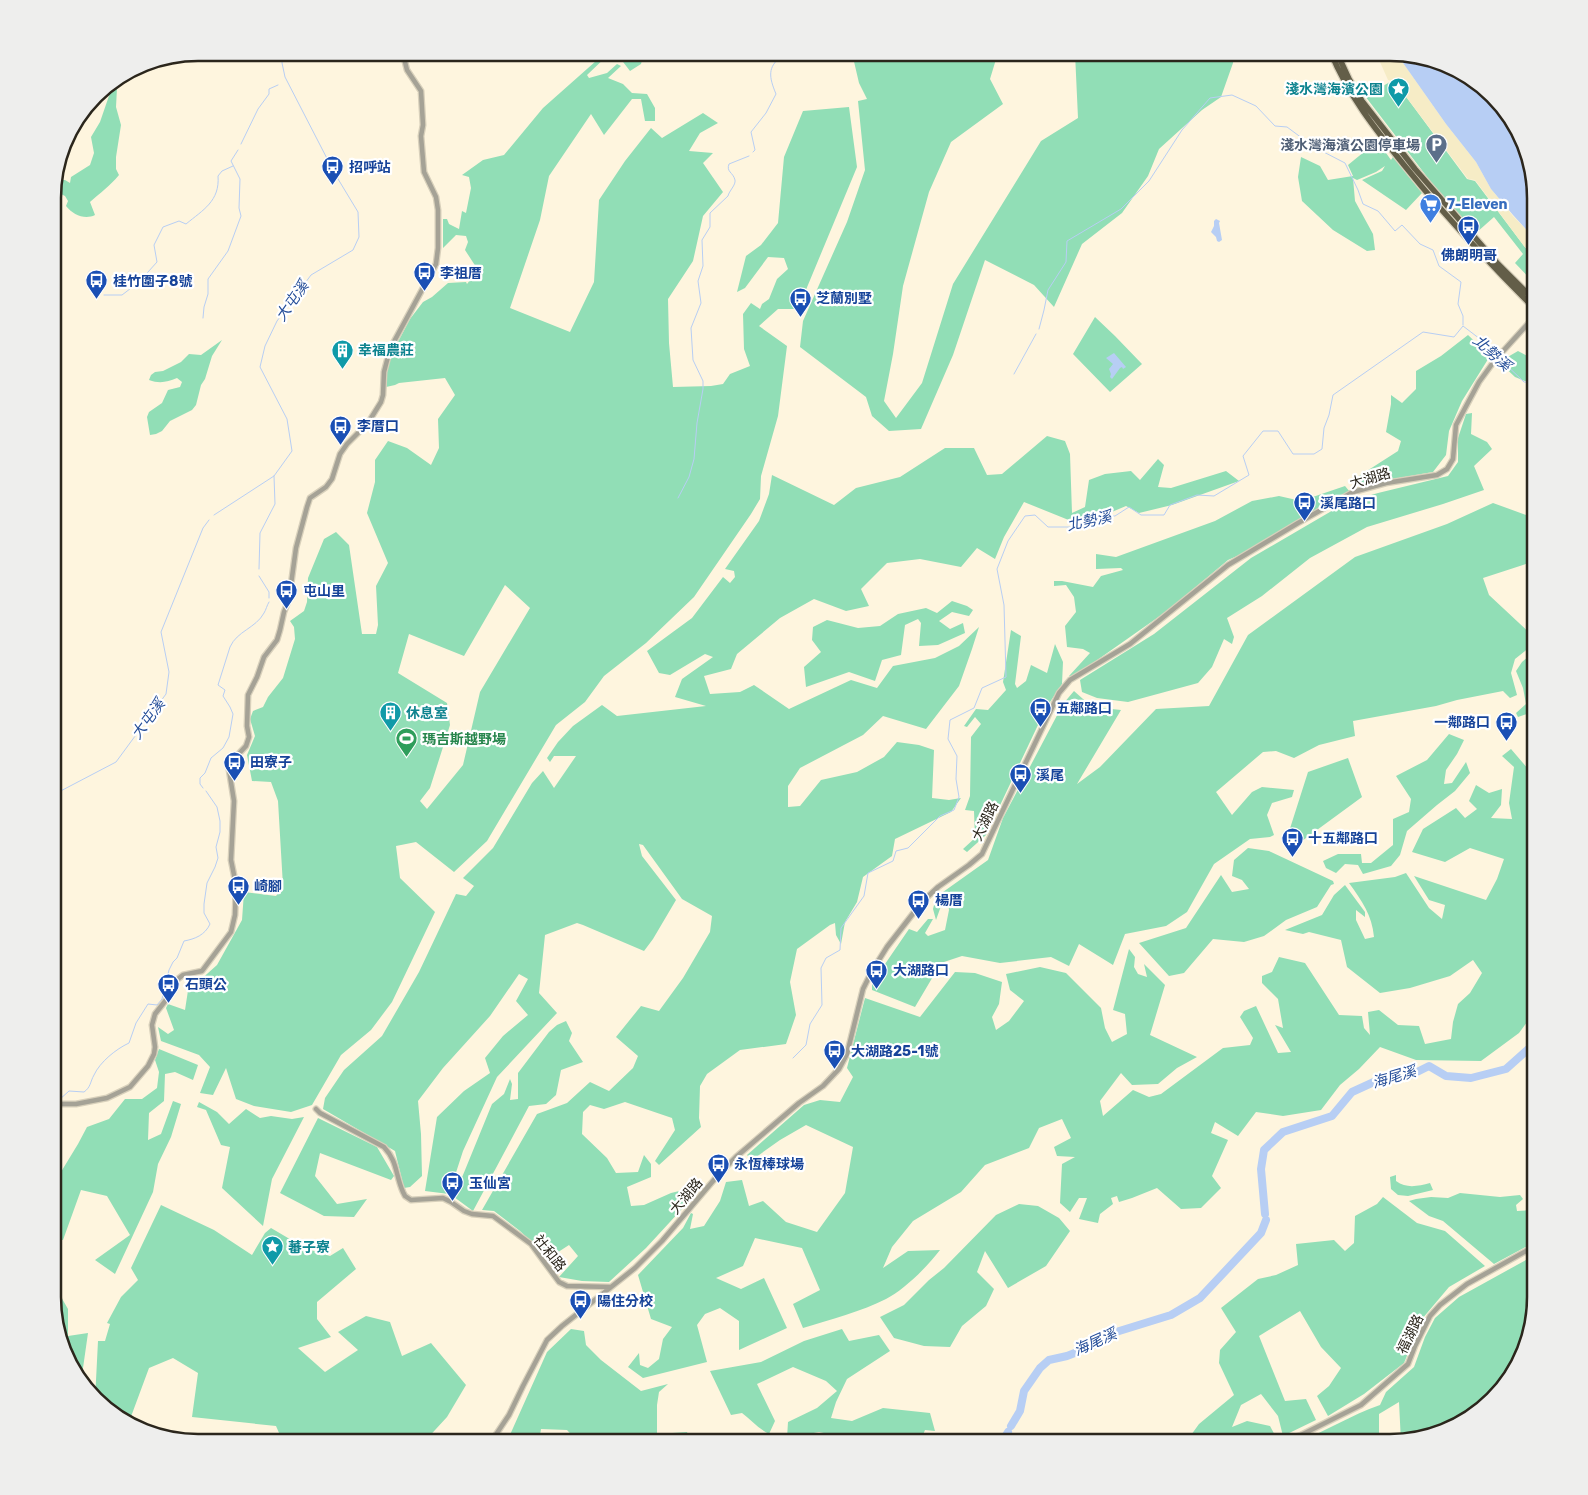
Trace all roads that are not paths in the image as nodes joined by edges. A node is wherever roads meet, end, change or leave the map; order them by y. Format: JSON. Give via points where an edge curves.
{"nodes":[{"id":1,"x":1335,"y":61,"type":"edge"},
{"id":2,"x":1341,"y":61,"type":"edge"},
{"id":3,"x":405,"y":62,"type":"edge"},
{"id":4,"x":1526,"y":292,"type":"edge"},
{"id":5,"x":1526,"y":300,"type":"edge"},
{"id":6,"x":1526,"y":326,"type":"edge"},
{"id":7,"x":62,"y":1104,"type":"edge"},
{"id":8,"x":316,"y":1109,"type":"dead end"},
{"id":9,"x":1527,"y":1251,"type":"edge"},
{"id":10,"x":612,"y":1287,"type":"junction"},
{"id":11,"x":496,"y":1434,"type":"edge"},
{"id":12,"x":1303,"y":1434,"type":"edge"}],
"edges":[{"from":1,"to":5,"type":"main road","via":[[1358,103],[1419,184]]},
{"from":2,"to":4,"type":"main road","via":[[1362,101],[1414,169]]},
{"from":3,"to":7,"type":"street","via":[[421,91],[424,172],[436,197],[438,210],[436,264],[390,350],[381,402],[368,423],[340,454],[332,479],[310,498],[277,640],[264,658],[248,695],[249,737],[228,770],[234,801],[231,860],[236,885],[231,932],[202,971],[183,975],[174,982],[155,1014],[152,1025],[154,1054],[130,1087],[107,1098]]},
{"from":6,"to":10,"type":"street","name":"大湖路","via":[[1479,382],[1456,425],[1453,459],[1447,469],[1437,475],[1353,492],[1228,565],[1130,644],[1070,680],[1060,693],[982,854],[922,902],[872,971],[862,990],[847,1054],[839,1069],[736,1157],[662,1241]]},
{"from":8,"to":10,"type":"street","name":"社和路","via":[[384,1146],[394,1160],[403,1192],[411,1200],[443,1198],[472,1214],[493,1216],[531,1244],[559,1282],[567,1286]]},
{"from":9,"to":12,"type":"street","name":"福湖路","via":[[1467,1284],[1440,1305],[1430,1316],[1408,1364],[1361,1405]]},
{"from":10,"to":11,"type":"street","name":"大湖路","via":[[547,1340]]}]}
